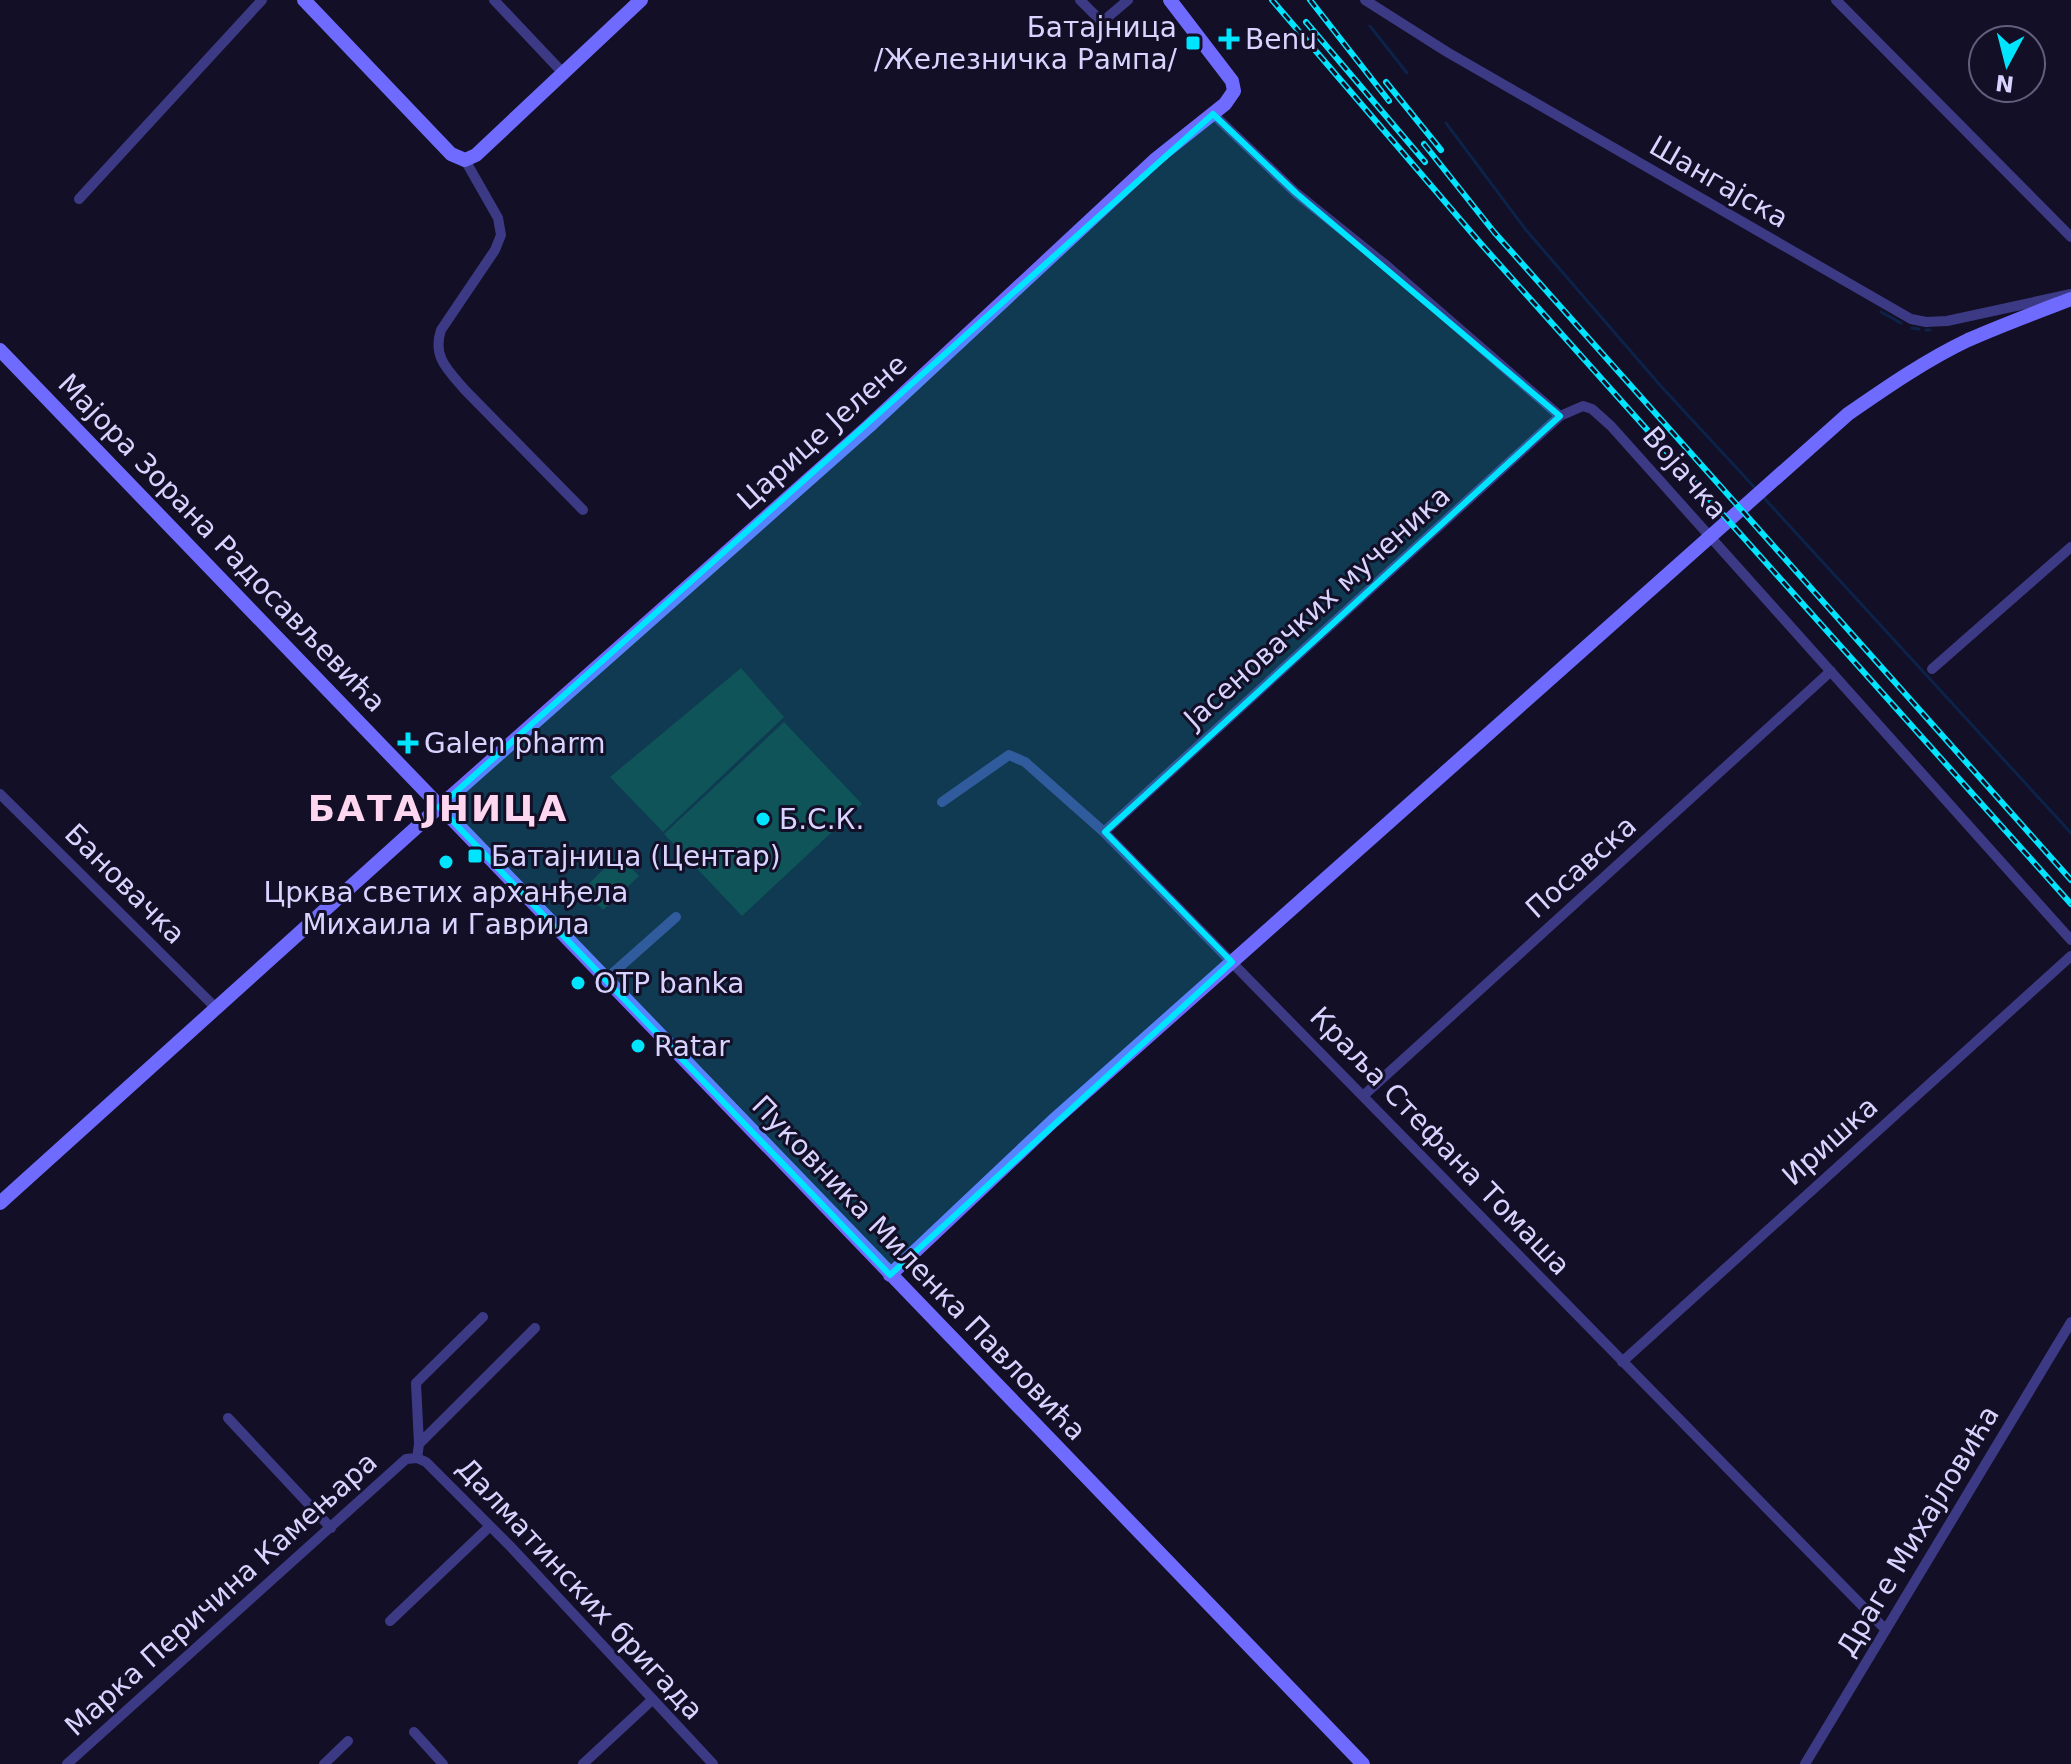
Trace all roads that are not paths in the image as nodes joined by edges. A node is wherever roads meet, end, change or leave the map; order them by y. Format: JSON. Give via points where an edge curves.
{"nodes":[{"id":1,"x":262,"y":0,"type":"edge"},
{"id":2,"x":304,"y":0,"type":"edge"},
{"id":3,"x":494,"y":0,"type":"edge"},
{"id":4,"x":641,"y":0,"type":"edge"},
{"id":5,"x":1080,"y":0,"type":"edge"},
{"id":6,"x":1128,"y":0,"type":"edge"},
{"id":7,"x":1170,"y":0,"type":"edge"},
{"id":8,"x":1365,"y":0,"type":"edge"},
{"id":9,"x":1836,"y":0,"type":"edge"},
{"id":10,"x":563,"y":73,"type":"junction"},
{"id":11,"x":1213,"y":114,"type":"junction"},
{"id":12,"x":465,"y":160,"type":"junction"},
{"id":13,"x":79,"y":199,"type":"dead end"},
{"id":14,"x":2071,"y":237,"type":"edge"},
{"id":15,"x":2071,"y":296,"type":"edge"},
{"id":16,"x":0,"y":350,"type":"edge"},
{"id":17,"x":1560,"y":416,"type":"junction"},
{"id":18,"x":583,"y":510,"type":"dead end"},
{"id":19,"x":2071,"y":547,"type":"edge"},
{"id":20,"x":1932,"y":669,"type":"dead end"},
{"id":21,"x":1831,"y":671,"type":"junction"},
{"id":22,"x":0,"y":794,"type":"edge"},
{"id":23,"x":942,"y":802,"type":"dead end"},
{"id":24,"x":439,"y":807,"type":"junction"},
{"id":25,"x":1104,"y":832,"type":"junction"},
{"id":26,"x":676,"y":917,"type":"dead end"},
{"id":27,"x":2071,"y":940,"type":"edge"},
{"id":28,"x":2071,"y":956,"type":"edge"},
{"id":29,"x":1232,"y":962,"type":"junction"},
{"id":30,"x":605,"y":980,"type":"junction"},
{"id":31,"x":216,"y":1008,"type":"junction"},
{"id":32,"x":1363,"y":1096,"type":"junction"},
{"id":33,"x":0,"y":1203,"type":"edge"},
{"id":34,"x":890,"y":1275,"type":"junction"},
{"id":35,"x":483,"y":1317,"type":"dead end"},
{"id":36,"x":2071,"y":1322,"type":"edge"},
{"id":37,"x":535,"y":1328,"type":"dead end"},
{"id":38,"x":1622,"y":1362,"type":"junction"},
{"id":39,"x":228,"y":1418,"type":"dead end"},
{"id":40,"x":419,"y":1444,"type":"junction"},
{"id":41,"x":411,"y":1458,"type":"junction"},
{"id":42,"x":490,"y":1526,"type":"junction"},
{"id":43,"x":331,"y":1528,"type":"junction"},
{"id":44,"x":390,"y":1621,"type":"dead end"},
{"id":45,"x":1886,"y":1630,"type":"junction"},
{"id":46,"x":652,"y":1700,"type":"junction"},
{"id":47,"x":414,"y":1732,"type":"dead end"},
{"id":48,"x":348,"y":1741,"type":"dead end"},
{"id":49,"x":67,"y":1764,"type":"edge"},
{"id":50,"x":324,"y":1764,"type":"edge"},
{"id":51,"x":443,"y":1764,"type":"edge"},
{"id":52,"x":583,"y":1764,"type":"edge"},
{"id":53,"x":713,"y":1764,"type":"edge"},
{"id":54,"x":1363,"y":1764,"type":"edge"},
{"id":55,"x":1805,"y":1764,"type":"edge"}],
"edges":[{"from":1,"to":13,"type":"street"},
{"from":2,"to":12,"type":"main road","via":[[451,154]]},
{"from":3,"to":10,"type":"street"},
{"from":4,"to":10,"type":"main road"},
{"from":5,"to":6,"type":"street","via":[[1102,22]]},
{"from":7,"to":11,"type":"main road","name":"Царице Јелене","via":[[1232,81],[1231,98]]},
{"from":8,"to":15,"type":"street","name":"Шангајска","via":[[1911,319],[1947,321]]},
{"from":9,"to":14,"type":"street"},
{"from":10,"to":12,"type":"main road"},
{"from":11,"to":17,"type":"street","via":[[1296,193]]},
{"from":11,"to":24,"type":"main road","name":"Царице Јелене","via":[[1156,159],[869,426]]},
{"from":12,"to":18,"type":"street","via":[[498,218],[501,235],[441,330],[439,355],[465,390]]},
{"from":15,"to":29,"type":"main road","via":[[1967,341],[1848,414]]},
{"from":16,"to":24,"type":"main road","name":"Мајора Зорана Радосављевића"},
{"from":17,"to":21,"type":"street","name":"Војачка","via":[[1583,406],[1611,426]]},
{"from":17,"to":25,"type":"street","name":"Јасеновачких мученика"},
{"from":19,"to":20,"type":"street"},
{"from":21,"to":27,"type":"street","name":"Војачка"},
{"from":21,"to":32,"type":"street","name":"Посавска"},
{"from":22,"to":31,"type":"street","name":"Бановачка"},
{"from":23,"to":25,"type":"street","name":"Краља Стефана Томаша","via":[[1001,759],[1016,756]]},
{"from":24,"to":30,"type":"main road","name":"Пуковника Миленка Павловића"},
{"from":24,"to":31,"type":"main road","name":"Царице Јелене"},
{"from":25,"to":29,"type":"street","name":"Краља Стефана Томаша"},
{"from":26,"to":30,"type":"street"},
{"from":28,"to":38,"type":"street","name":"Иришка"},
{"from":29,"to":32,"type":"street","name":"Краља Стефана Томаша"},
{"from":29,"to":34,"type":"main road"},
{"from":30,"to":34,"type":"main road","name":"Пуковника Миленка Павловића"},
{"from":31,"to":33,"type":"main road","name":"Царице Јелене"},
{"from":32,"to":38,"type":"street","name":"Краља Стефана Томаша"},
{"from":34,"to":54,"type":"main road","name":"Пуковника Миленка Павловића"},
{"from":35,"to":40,"type":"street","via":[[416,1383]]},
{"from":36,"to":45,"type":"street","name":"Драге Михајловића"},
{"from":37,"to":40,"type":"street"},
{"from":38,"to":45,"type":"street","name":"Краља Стефана Томаша"},
{"from":39,"to":43,"type":"street"},
{"from":40,"to":41,"type":"street"},
{"from":41,"to":42,"type":"street","name":"Далматинских бригада","via":[[426,1462]]},
{"from":41,"to":43,"type":"street","name":"Марка Перичина Камењара"},
{"from":42,"to":44,"type":"street"},
{"from":42,"to":46,"type":"street","name":"Далматинских бригада"},
{"from":43,"to":49,"type":"street","name":"Марка Перичина Камењара"},
{"from":45,"to":55,"type":"street","name":"Драге Михајловића"},
{"from":46,"to":52,"type":"street"},
{"from":46,"to":53,"type":"street","name":"Далматинских бригада"},
{"from":47,"to":51,"type":"street"},
{"from":48,"to":50,"type":"street"}]}
